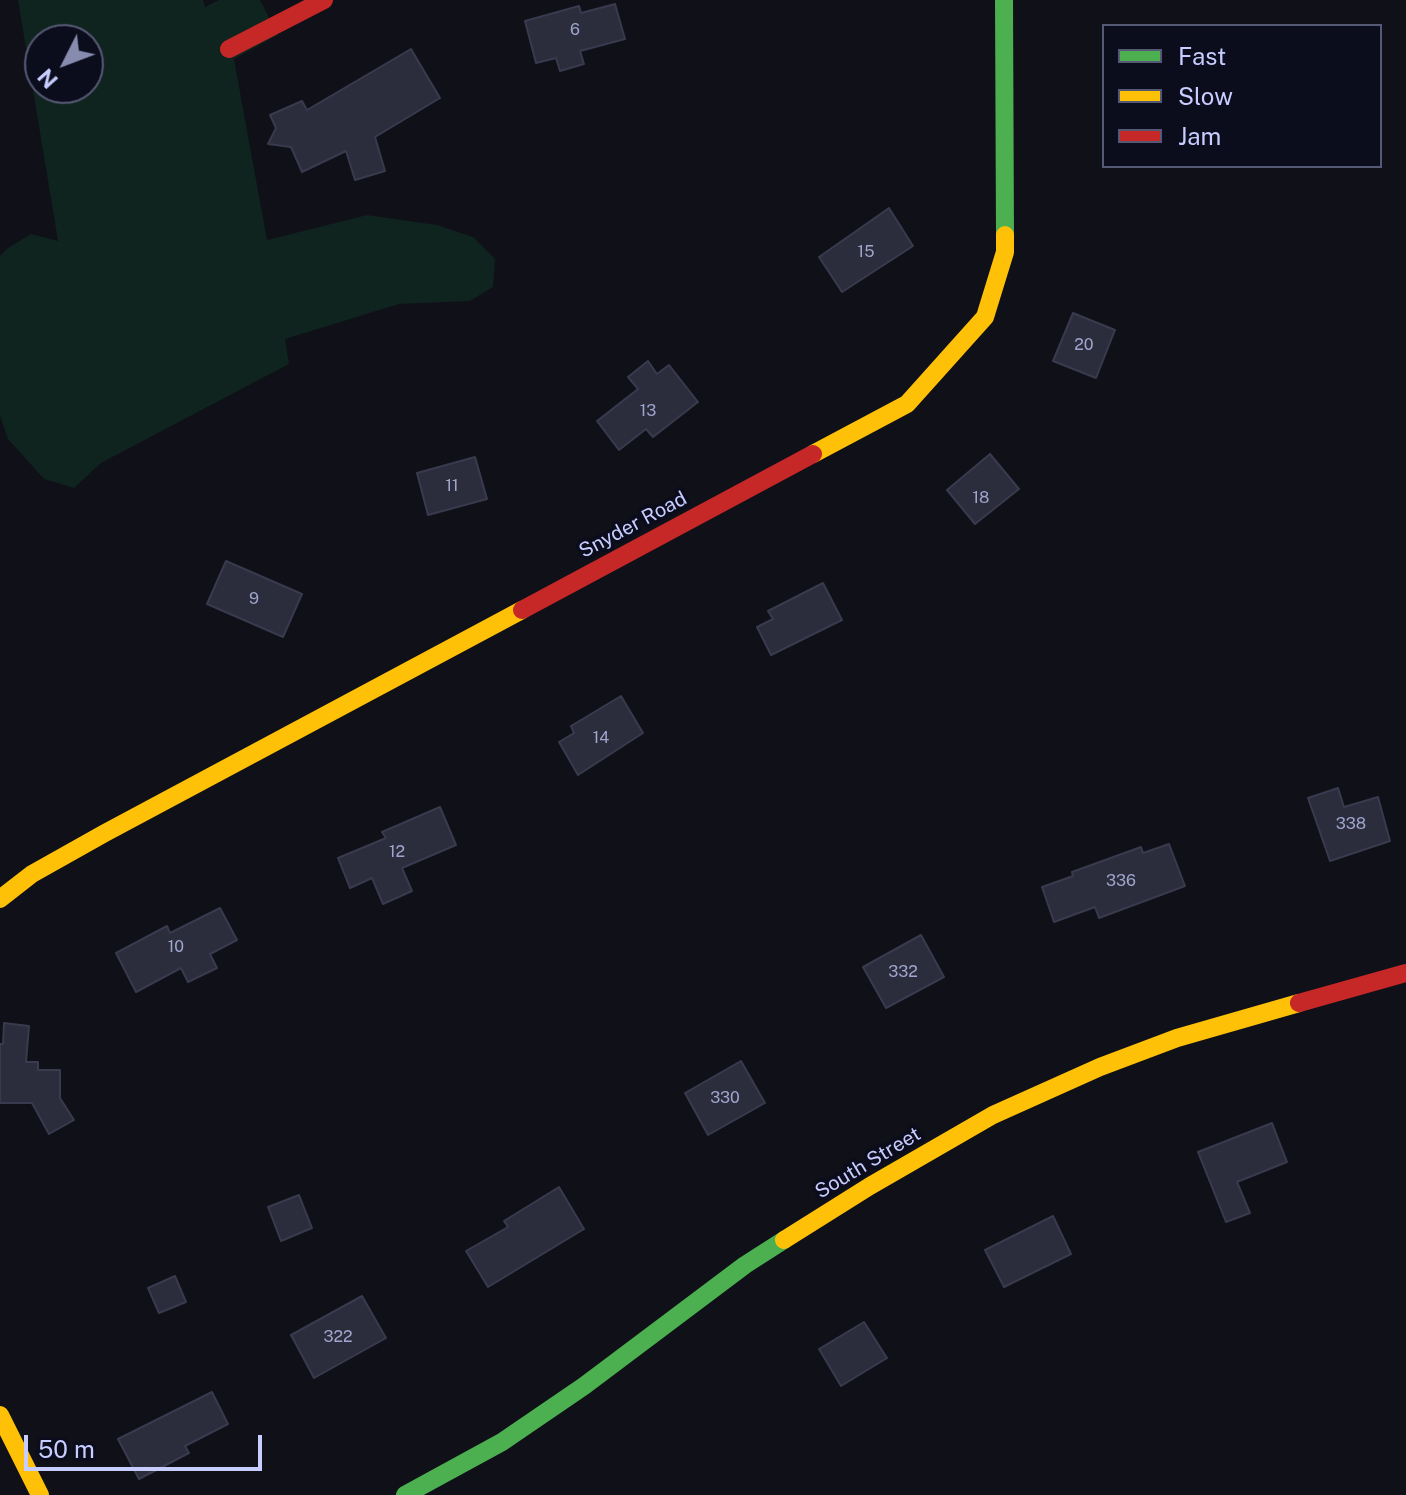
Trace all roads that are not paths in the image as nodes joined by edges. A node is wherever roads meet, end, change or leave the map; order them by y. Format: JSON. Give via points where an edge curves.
{"nodes":[{"id":1,"x":324,"y":0,"type":"edge"},
{"id":2,"x":1004,"y":0,"type":"edge"},
{"id":3,"x":229,"y":49,"type":"dead end"},
{"id":4,"x":0,"y":899,"type":"edge"},
{"id":5,"x":1406,"y":973,"type":"edge"},
{"id":6,"x":0,"y":1415,"type":"edge"},
{"id":7,"x":40,"y":1495,"type":"edge"},
{"id":8,"x":405,"y":1495,"type":"edge"}],
"edges":[{"from":1,"to":3,"type":"street"},
{"from":2,"to":4,"type":"street","name":"Snyder Road","via":[[1005,252],[985,317],[907,404],[105,833],[32,874]]},
{"from":5,"to":8,"type":"street","name":"South Street","via":[[1177,1038],[993,1115],[745,1265],[502,1442]]},
{"from":6,"to":7,"type":"street"}]}
